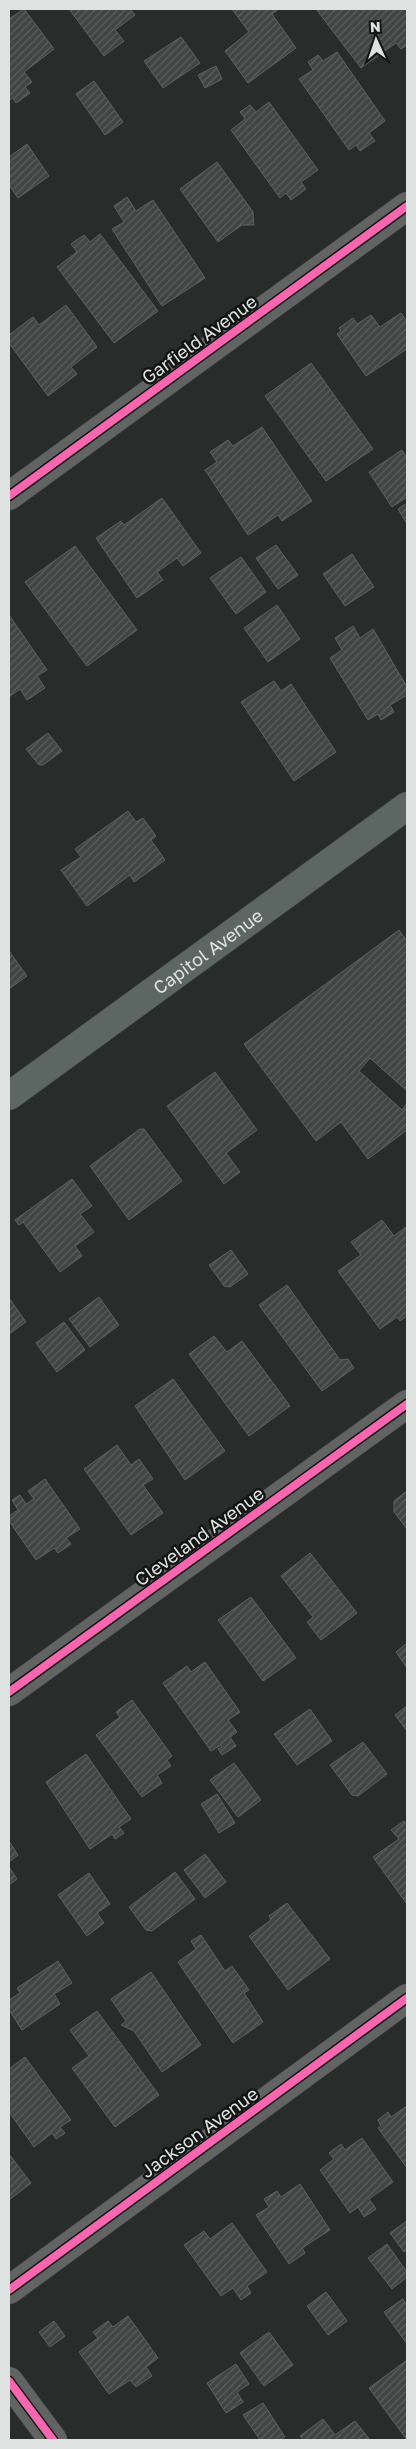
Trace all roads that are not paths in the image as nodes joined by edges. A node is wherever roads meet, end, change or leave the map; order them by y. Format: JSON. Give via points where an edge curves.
{"nodes":[{"id":1,"x":407,"y":206,"type":"edge"},
{"id":2,"x":9,"y":496,"type":"edge"},
{"id":3,"x":407,"y":806,"type":"edge"},
{"id":4,"x":9,"y":1096,"type":"edge"},
{"id":5,"x":407,"y":1404,"type":"edge"},
{"id":6,"x":9,"y":1692,"type":"edge"},
{"id":7,"x":407,"y":1998,"type":"edge"},
{"id":8,"x":9,"y":2290,"type":"edge"},
{"id":9,"x":9,"y":2381,"type":"edge"},
{"id":10,"x":53,"y":2440,"type":"edge"}],
"edges":[{"from":1,"to":2,"type":"street","name":"Garfield Avenue"},
{"from":3,"to":4,"type":"main road","name":"Capitol Avenue"},
{"from":5,"to":6,"type":"street","name":"Cleveland Avenue"},
{"from":7,"to":8,"type":"street","name":"Jackson Avenue"},
{"from":9,"to":10,"type":"street"}]}
